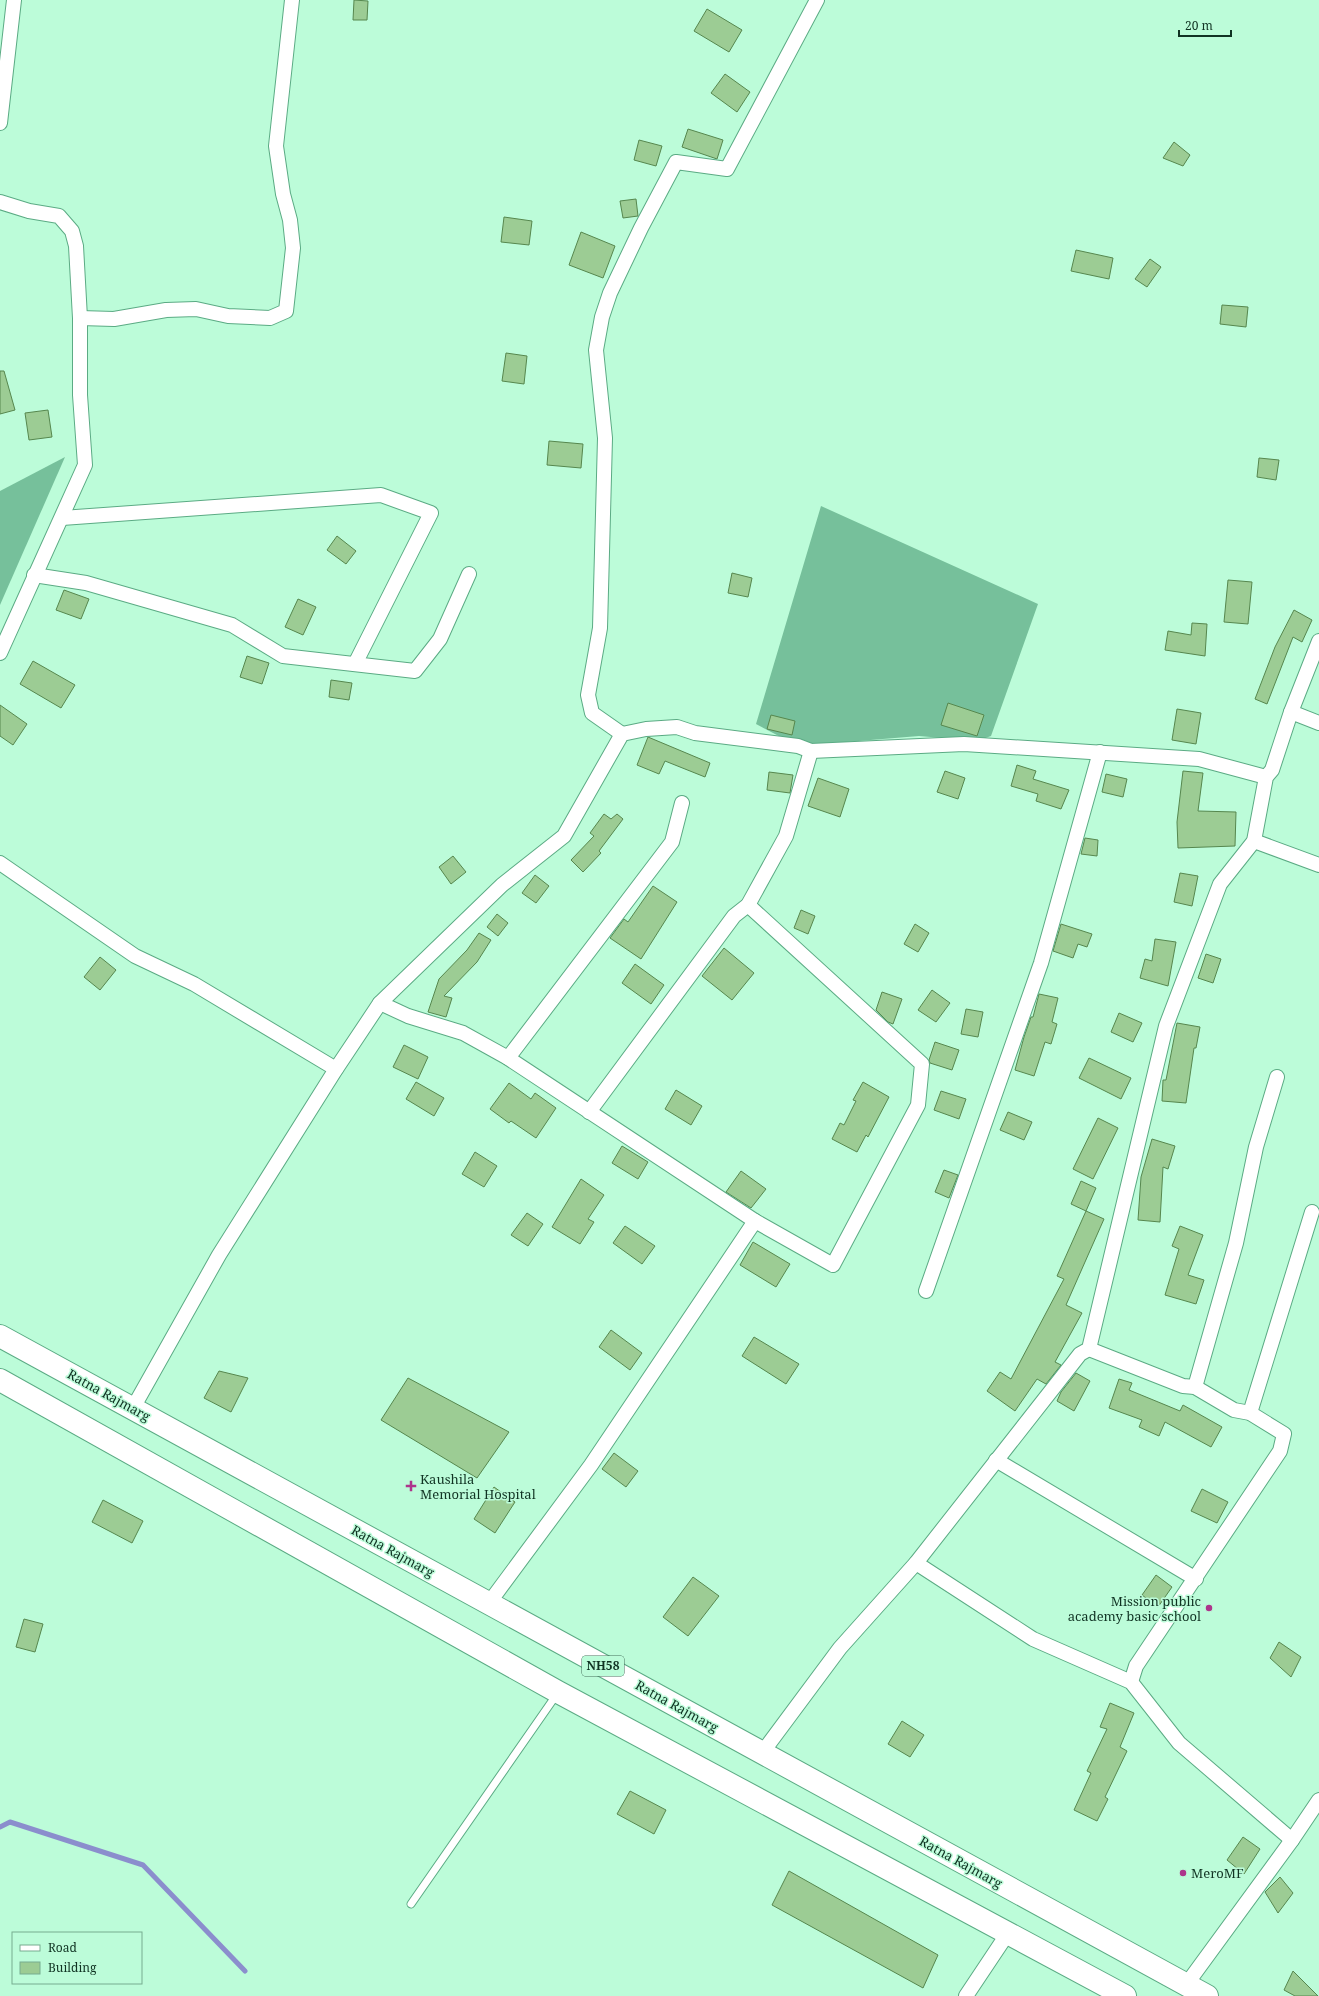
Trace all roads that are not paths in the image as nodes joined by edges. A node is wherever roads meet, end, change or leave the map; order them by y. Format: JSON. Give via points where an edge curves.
{"nodes":[{"id":1,"x":14,"y":0,"type":"edge"},
{"id":2,"x":292,"y":0,"type":"edge"},
{"id":3,"x":817,"y":0,"type":"edge"},
{"id":4,"x":0,"y":123,"type":"edge"},
{"id":5,"x":0,"y":202,"type":"edge"},
{"id":6,"x":80,"y":318,"type":"junction"},
{"id":7,"x":62,"y":518,"type":"junction"},
{"id":8,"x":469,"y":574,"type":"dead end"},
{"id":9,"x":34,"y":575,"type":"junction"},
{"id":10,"x":1319,"y":641,"type":"edge"},
{"id":11,"x":0,"y":653,"type":"edge"},
{"id":12,"x":355,"y":664,"type":"junction"},
{"id":13,"x":1291,"y":712,"type":"junction"},
{"id":14,"x":1319,"y":723,"type":"edge"},
{"id":15,"x":622,"y":734,"type":"junction"},
{"id":16,"x":811,"y":751,"type":"junction"},
{"id":17,"x":1100,"y":752,"type":"junction"},
{"id":18,"x":1266,"y":777,"type":"junction"},
{"id":19,"x":682,"y":804,"type":"dead end"},
{"id":20,"x":1254,"y":841,"type":"junction"},
{"id":21,"x":0,"y":863,"type":"edge"},
{"id":22,"x":1319,"y":865,"type":"edge"},
{"id":23,"x":748,"y":905,"type":"junction"},
{"id":24,"x":380,"y":1003,"type":"junction"},
{"id":25,"x":508,"y":1058,"type":"junction"},
{"id":26,"x":336,"y":1069,"type":"junction"},
{"id":27,"x":1277,"y":1077,"type":"dead end"},
{"id":28,"x":589,"y":1112,"type":"junction"},
{"id":29,"x":1312,"y":1212,"type":"dead end"},
{"id":30,"x":756,"y":1221,"type":"junction"},
{"id":31,"x":926,"y":1291,"type":"dead end"},
{"id":32,"x":0,"y":1336,"type":"edge"},
{"id":33,"x":1089,"y":1350,"type":"junction"},
{"id":34,"x":0,"y":1380,"type":"edge"},
{"id":35,"x":1195,"y":1388,"type":"junction"},
{"id":36,"x":133,"y":1408,"type":"junction"},
{"id":37,"x":1250,"y":1413,"type":"junction"},
{"id":38,"x":996,"y":1460,"type":"junction"},
{"id":39,"x":916,"y":1563,"type":"junction"},
{"id":40,"x":1196,"y":1579,"type":"junction"},
{"id":41,"x":489,"y":1604,"type":"junction"},
{"id":42,"x":1131,"y":1682,"type":"junction"},
{"id":43,"x":558,"y":1692,"type":"junction"},
{"id":44,"x":762,"y":1753,"type":"junction"},
{"id":45,"x":1319,"y":1800,"type":"edge"},
{"id":46,"x":1292,"y":1840,"type":"junction"},
{"id":47,"x":411,"y":1904,"type":"dead end"},
{"id":48,"x":1008,"y":1933,"type":"junction"},
{"id":49,"x":1186,"y":1985,"type":"junction"},
{"id":50,"x":966,"y":1996,"type":"edge"},
{"id":51,"x":1126,"y":1996,"type":"edge"},
{"id":52,"x":1207,"y":1996,"type":"edge"}],
"edges":[{"from":1,"to":4,"type":"street"},
{"from":2,"to":6,"type":"street","via":[[276,146],[293,248],[286,310],[270,318],[228,316],[196,309],[166,310],[114,319]]},
{"from":3,"to":15,"type":"street","via":[[727,169],[676,162],[641,228],[610,293],[602,317],[596,350],[605,438],[600,628],[588,695],[592,713]]},
{"from":5,"to":6,"type":"street","via":[[59,216],[72,231],[76,246]]},
{"from":6,"to":7,"type":"street","via":[[80,395],[84,466]]},
{"from":7,"to":9,"type":"street"},
{"from":7,"to":12,"type":"street","via":[[381,495],[430,513]]},
{"from":8,"to":12,"type":"street","via":[[440,639],[415,671]]},
{"from":9,"to":11,"type":"street"},
{"from":9,"to":12,"type":"street","via":[[86,583],[232,624],[283,656]]},
{"from":10,"to":13,"type":"street"},
{"from":13,"to":14,"type":"street"},
{"from":13,"to":18,"type":"street","via":[[1272,770]]},
{"from":15,"to":16,"type":"street","via":[[677,727],[695,733],[798,746]]},
{"from":15,"to":24,"type":"street","via":[[564,836],[502,886]]},
{"from":16,"to":17,"type":"street","via":[[964,744]]},
{"from":16,"to":23,"type":"street","via":[[786,836]]},
{"from":17,"to":18,"type":"street","via":[[1199,759]]},
{"from":17,"to":31,"type":"street","via":[[1041,963]]},
{"from":18,"to":20,"type":"street"},
{"from":19,"to":25,"type":"street","via":[[672,842]]},
{"from":20,"to":22,"type":"street"},
{"from":20,"to":33,"type":"street","via":[[1220,884],[1166,1026]]},
{"from":21,"to":26,"type":"street","via":[[134,956],[194,984]]},
{"from":23,"to":28,"type":"street","via":[[734,916]]},
{"from":23,"to":30,"type":"street","via":[[922,1064],[918,1105],[833,1265]]},
{"from":24,"to":25,"type":"street","via":[[408,1016],[463,1033]]},
{"from":24,"to":26,"type":"street"},
{"from":25,"to":28,"type":"street"},
{"from":26,"to":36,"type":"street","via":[[219,1255]]},
{"from":27,"to":35,"type":"street","via":[[1256,1147],[1236,1243]]},
{"from":28,"to":30,"type":"street"},
{"from":29,"to":37,"type":"street"},
{"from":30,"to":41,"type":"street","via":[[591,1466]]},
{"from":32,"to":36,"type":"highway","name":"Ratna Rajmarg","number":"NH58"},
{"from":33,"to":35,"type":"street","via":[[1183,1386]]},
{"from":33,"to":38,"type":"street","via":[[1080,1354]]},
{"from":34,"to":43,"type":"highway"},
{"from":35,"to":37,"type":"street","via":[[1234,1410]]},
{"from":36,"to":41,"type":"highway","name":"Ratna Rajmarg","number":"NH58"},
{"from":37,"to":40,"type":"street","via":[[1284,1434],[1280,1451]]},
{"from":38,"to":39,"type":"street"},
{"from":38,"to":40,"type":"street"},
{"from":39,"to":42,"type":"street","via":[[1033,1639]]},
{"from":39,"to":44,"type":"street","via":[[840,1648]]},
{"from":40,"to":42,"type":"street","via":[[1136,1666]]},
{"from":41,"to":44,"type":"highway","name":"Ratna Rajmarg","number":"NH58"},
{"from":42,"to":46,"type":"street","via":[[1179,1743]]},
{"from":43,"to":47,"type":"lane"},
{"from":43,"to":48,"type":"highway"},
{"from":44,"to":49,"type":"highway","name":"Ratna Rajmarg","number":"NH58"},
{"from":45,"to":46,"type":"street"},
{"from":46,"to":49,"type":"street"},
{"from":48,"to":50,"type":"street"},
{"from":48,"to":51,"type":"highway"},
{"from":49,"to":52,"type":"highway","name":"Ratna Rajmarg","number":"NH58"}]}
